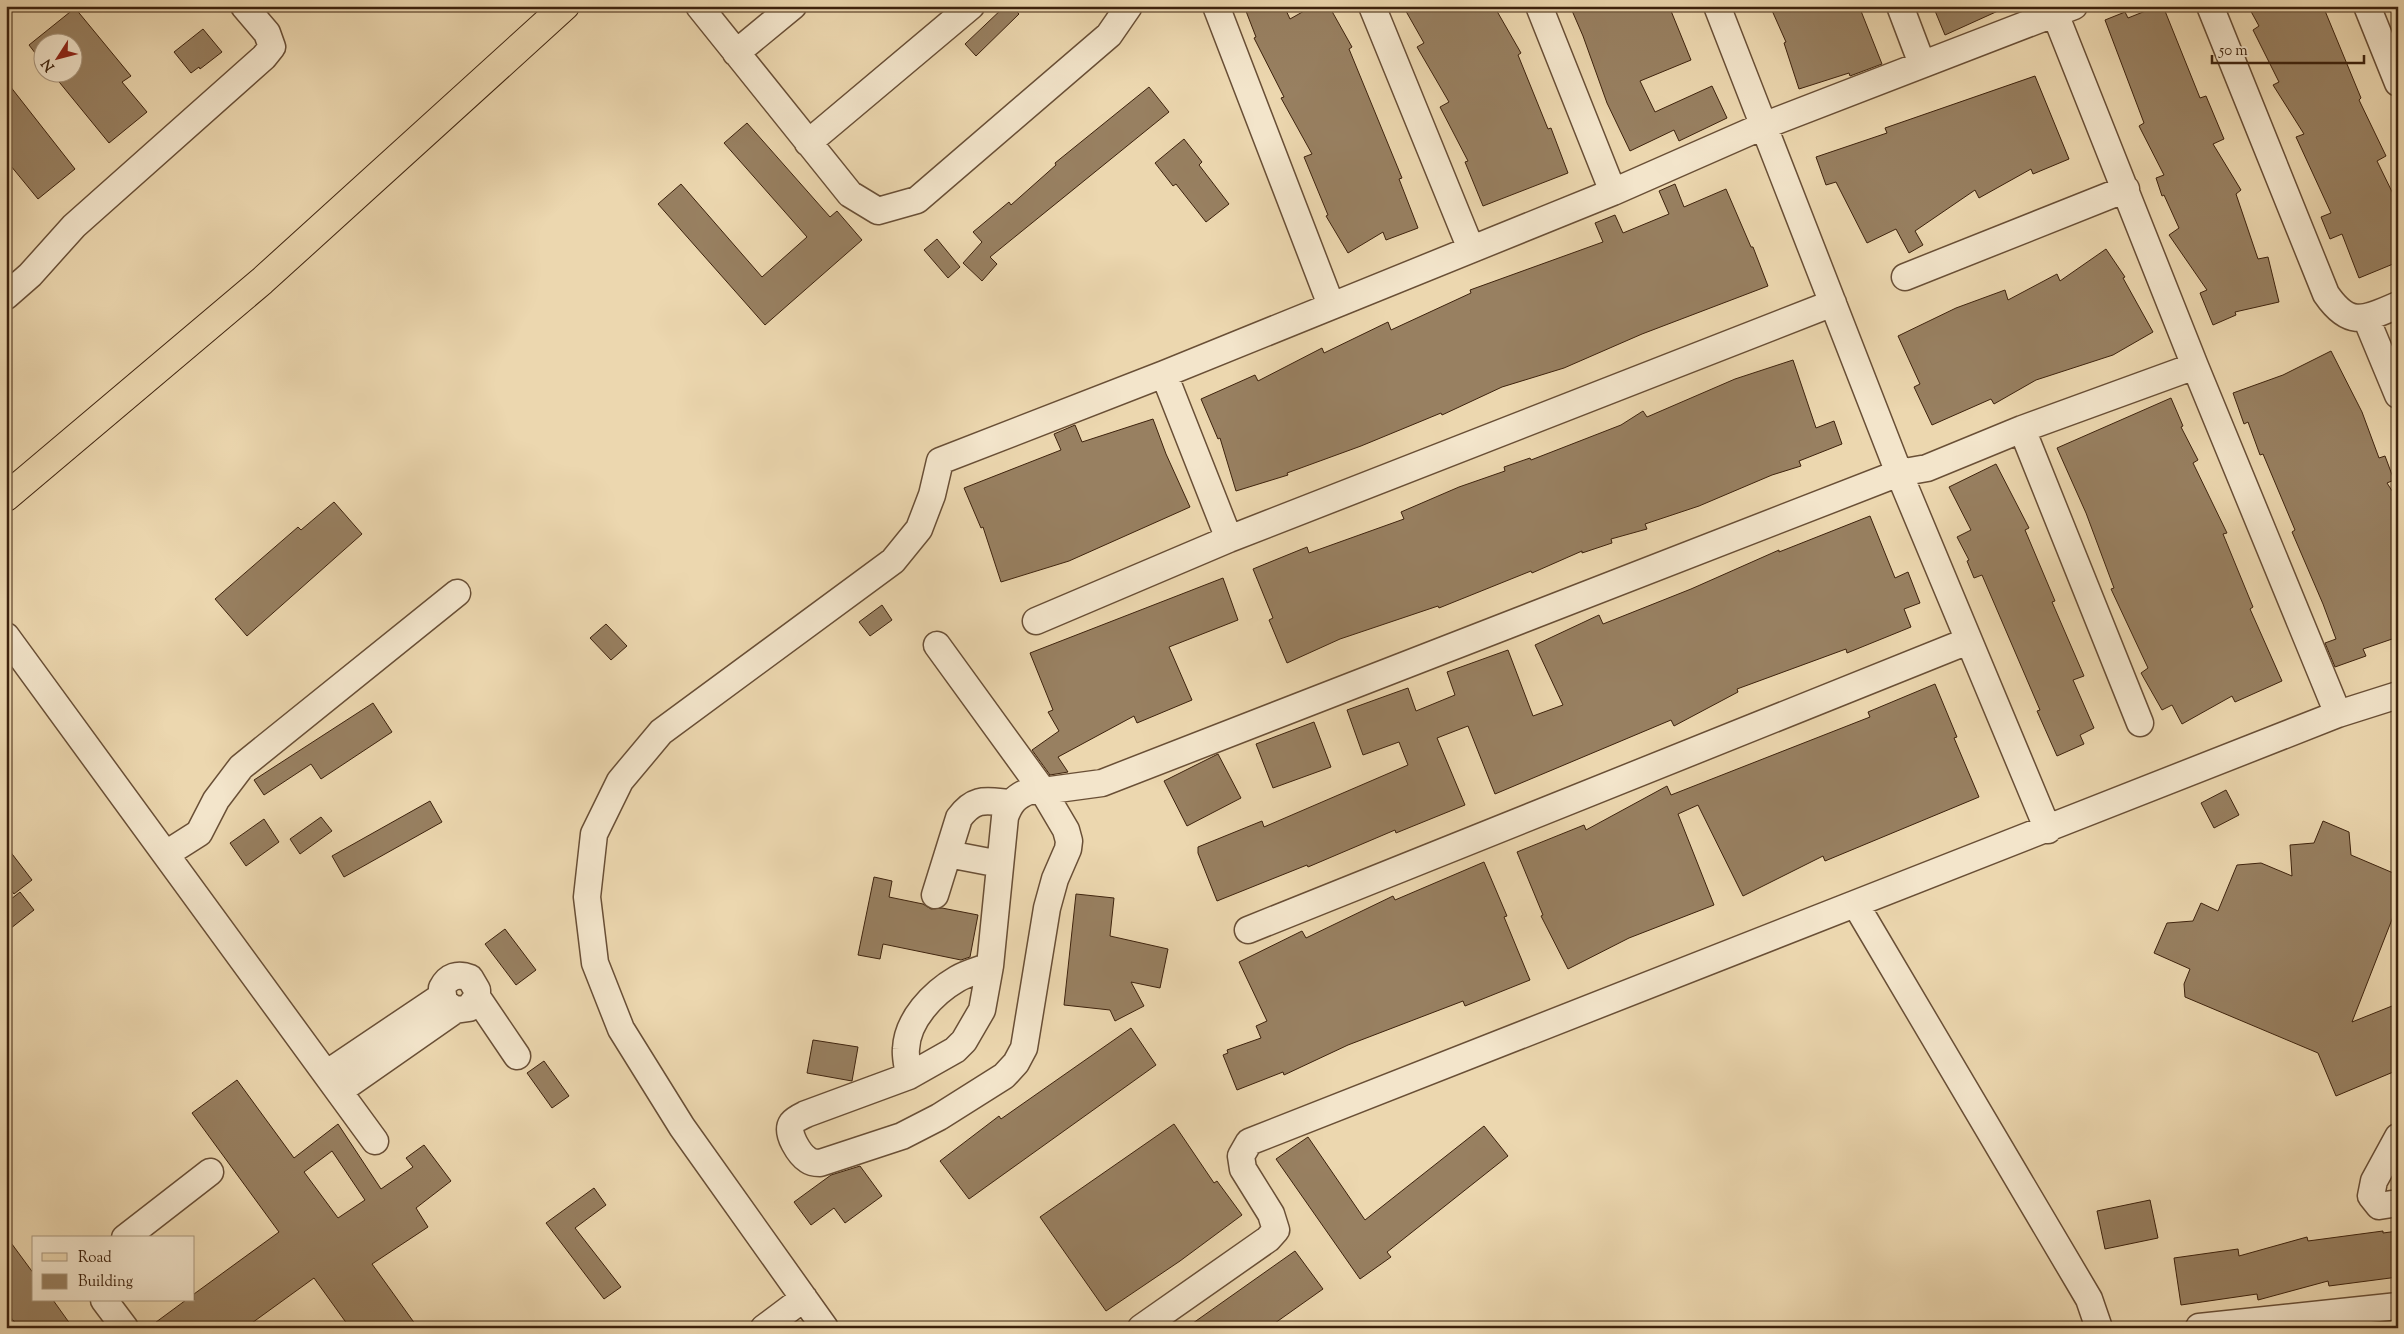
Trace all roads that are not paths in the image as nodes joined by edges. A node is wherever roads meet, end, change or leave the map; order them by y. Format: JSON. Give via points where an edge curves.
{"nodes":[{"id":1,"x":244,"y":6,"type":"edge"},
{"id":2,"x":565,"y":6,"type":"edge"},
{"id":3,"x":699,"y":6,"type":"edge"},
{"id":4,"x":793,"y":6,"type":"edge"},
{"id":5,"x":971,"y":6,"type":"edge"},
{"id":6,"x":1129,"y":6,"type":"edge"},
{"id":7,"x":1216,"y":6,"type":"edge"},
{"id":8,"x":1372,"y":6,"type":"edge"},
{"id":9,"x":1539,"y":6,"type":"edge"},
{"id":10,"x":1717,"y":6,"type":"edge"},
{"id":11,"x":1900,"y":6,"type":"edge"},
{"id":12,"x":2210,"y":6,"type":"edge"},
{"id":13,"x":2367,"y":6,"type":"edge"},
{"id":14,"x":2061,"y":9,"type":"edge"},
{"id":15,"x":736,"y":53,"type":"junction"},
{"id":16,"x":1922,"y":64,"type":"junction"},
{"id":17,"x":2398,"y":83,"type":"edge"},
{"id":18,"x":1763,"y":126,"type":"junction"},
{"id":19,"x":808,"y":143,"type":"junction"},
{"id":20,"x":2126,"y":189,"type":"junction"},
{"id":21,"x":1612,"y":192,"type":"junction"},
{"id":22,"x":1471,"y":249,"type":"junction"},
{"id":23,"x":1905,"y":277,"type":"dead end"},
{"id":24,"x":6,"y":296,"type":"edge"},
{"id":25,"x":1833,"y":303,"type":"junction"},
{"id":26,"x":1331,"y":305,"type":"junction"},
{"id":27,"x":2398,"y":305,"type":"edge"},
{"id":28,"x":2366,"y":318,"type":"junction"},
{"id":29,"x":2195,"y":366,"type":"junction"},
{"id":30,"x":1164,"y":374,"type":"junction"},
{"id":31,"x":2398,"y":395,"type":"edge"},
{"id":32,"x":2022,"y":429,"type":"junction"},
{"id":33,"x":1900,"y":473,"type":"junction"},
{"id":34,"x":6,"y":497,"type":"edge"},
{"id":35,"x":1229,"y":539,"type":"junction"},
{"id":36,"x":457,"y":593,"type":"dead end"},
{"id":37,"x":1036,"y":620,"type":"dead end"},
{"id":38,"x":6,"y":636,"type":"edge"},
{"id":39,"x":1968,"y":641,"type":"junction"},
{"id":40,"x":937,"y":645,"type":"dead end"},
{"id":41,"x":2398,"y":695,"type":"edge"},
{"id":42,"x":2338,"y":714,"type":"junction"},
{"id":43,"x":2140,"y":723,"type":"dead end"},
{"id":44,"x":1044,"y":791,"type":"junction"},
{"id":45,"x":1010,"y":803,"type":"junction"},
{"id":46,"x":2048,"y":830,"type":"junction"},
{"id":47,"x":166,"y":854,"type":"junction"},
{"id":48,"x":948,"y":854,"type":"junction"},
{"id":49,"x":1000,"y":864,"type":"junction"},
{"id":50,"x":935,"y":895,"type":"dead end"},
{"id":51,"x":1856,"y":905,"type":"junction"},
{"id":52,"x":1248,"y":930,"type":"dead end"},
{"id":53,"x":990,"y":966,"type":"junction"},
{"id":54,"x":511,"y":1062,"type":"dead end"},
{"id":55,"x":909,"y":1076,"type":"junction"},
{"id":56,"x":333,"y":1083,"type":"junction"},
{"id":57,"x":2398,"y":1136,"type":"edge"},
{"id":58,"x":375,"y":1141,"type":"dead end"},
{"id":59,"x":210,"y":1172,"type":"dead end"},
{"id":60,"x":2398,"y":1203,"type":"edge"},
{"id":61,"x":128,"y":1236,"type":"edge"},
{"id":62,"x":804,"y":1298,"type":"junction"},
{"id":63,"x":106,"y":1302,"type":"edge"},
{"id":64,"x":2398,"y":1306,"type":"edge"},
{"id":65,"x":2274,"y":1324,"type":"edge"},
{"id":66,"x":2199,"y":1327,"type":"edge"},
{"id":67,"x":125,"y":1328,"type":"edge"},
{"id":68,"x":764,"y":1328,"type":"edge"},
{"id":69,"x":825,"y":1328,"type":"edge"},
{"id":70,"x":1141,"y":1328,"type":"edge"},
{"id":71,"x":2099,"y":1328,"type":"edge"}],
"edges":[{"from":1,"to":24,"type":"street","via":[[267,32],[272,47],[264,57],[74,226],[30,275]]},
{"from":2,"to":34,"type":"main road","via":[[262,281]]},
{"from":3,"to":15,"type":"street"},
{"from":4,"to":15,"type":"street"},
{"from":5,"to":19,"type":"street"},
{"from":6,"to":19,"type":"street","via":[[1109,35],[917,200],[878,211],[850,194]]},
{"from":7,"to":26,"type":"street"},
{"from":8,"to":22,"type":"street"},
{"from":9,"to":21,"type":"street"},
{"from":10,"to":18,"type":"street"},
{"from":11,"to":16,"type":"street"},
{"from":12,"to":28,"type":"street","via":[[2326,294],[2337,310],[2354,318]]},
{"from":13,"to":17,"type":"street"},
{"from":14,"to":16,"type":"street"},
{"from":14,"to":20,"type":"street"},
{"from":15,"to":19,"type":"street"},
{"from":16,"to":18,"type":"street"},
{"from":18,"to":21,"type":"street"},
{"from":18,"to":25,"type":"street"},
{"from":20,"to":23,"type":"street"},
{"from":20,"to":29,"type":"street"},
{"from":21,"to":22,"type":"street"},
{"from":22,"to":26,"type":"street"},
{"from":25,"to":33,"type":"street"},
{"from":25,"to":35,"type":"street"},
{"from":26,"to":30,"type":"street"},
{"from":27,"to":28,"type":"street"},
{"from":28,"to":31,"type":"street"},
{"from":29,"to":32,"type":"street"},
{"from":29,"to":42,"type":"street"},
{"from":30,"to":35,"type":"street"},
{"from":30,"to":62,"type":"street","via":[[940,461],[919,529],[893,561],[661,732],[620,782],[594,834],[587,897],[595,963],[621,1029],[682,1127]]},
{"from":32,"to":33,"type":"street","via":[[1927,468]]},
{"from":32,"to":43,"type":"street"},
{"from":33,"to":39,"type":"street"},
{"from":33,"to":44,"type":"street","via":[[1102,783]]},
{"from":35,"to":37,"type":"street"},
{"from":36,"to":47,"type":"street","via":[[241,767],[216,800],[200,833]]},
{"from":38,"to":47,"type":"street"},
{"from":39,"to":46,"type":"street"},
{"from":39,"to":52,"type":"street"},
{"from":40,"to":44,"type":"street"},
{"from":41,"to":42,"type":"street"},
{"from":42,"to":46,"type":"street"},
{"from":44,"to":45,"type":"street","via":[[1029,791]]},
{"from":44,"to":55,"type":"street","via":[[1066,830],[1068,849],[1049,901],[1024,1048],[1016,1063],[1004,1076],[902,1136],[820,1164],[803,1156],[794,1142],[790,1129],[792,1122]]},
{"from":45,"to":48,"type":"street","via":[[983,800],[965,809]]},
{"from":45,"to":49,"type":"street","via":[[1005,817]]},
{"from":46,"to":51,"type":"street"},
{"from":47,"to":56,"type":"street"},
{"from":48,"to":49,"type":"street"},
{"from":48,"to":50,"type":"street"},
{"from":49,"to":53,"type":"street"},
{"from":51,"to":70,"type":"street","via":[[1249,1142],[1241,1156],[1243,1169],[1271,1214],[1276,1230],[1268,1239]]},
{"from":51,"to":71,"type":"street","via":[[2090,1298]]},
{"from":53,"to":55,"type":"street","via":[[982,1010],[964,1041],[955,1050]]},
{"from":53,"to":55,"type":"street","via":[[957,978],[932,997],[919,1014],[908,1033],[905,1050]]},
{"from":54,"to":56,"type":"street","via":[[459,1003]]},
{"from":56,"to":58,"type":"street"},
{"from":57,"to":60,"type":"street","via":[[2374,1181],[2371,1196],[2379,1206]]},
{"from":59,"to":61,"type":"street"},
{"from":62,"to":68,"type":"street"},
{"from":62,"to":69,"type":"street"},
{"from":63,"to":67,"type":"street"},
{"from":64,"to":65,"type":"street"},
{"from":65,"to":66,"type":"street"}]}
